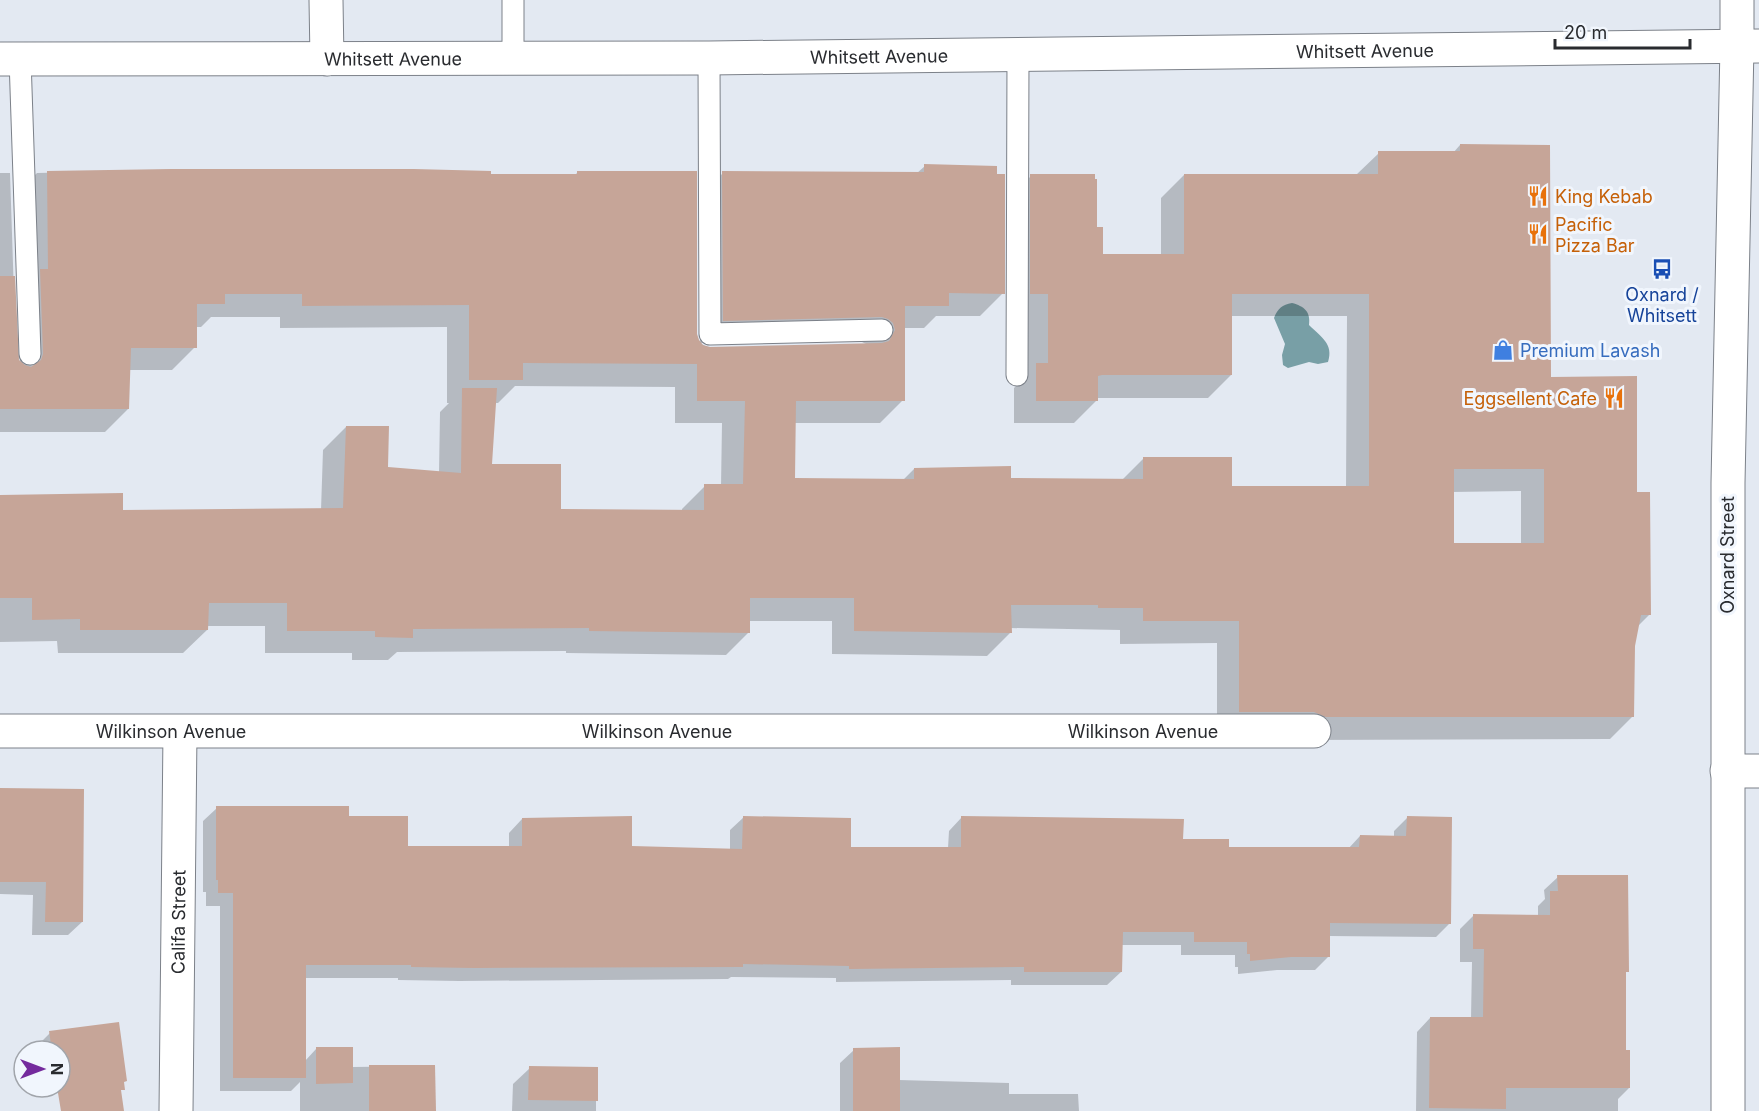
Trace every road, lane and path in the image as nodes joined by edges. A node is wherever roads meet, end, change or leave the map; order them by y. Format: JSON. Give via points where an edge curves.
{"nodes":[{"id":1,"x":326,"y":0,"type":"edge"},
{"id":2,"x":513,"y":0,"type":"edge"},
{"id":3,"x":1737,"y":0,"type":"edge"},
{"id":4,"x":1748,"y":46,"type":"edge"},
{"id":5,"x":1018,"y":56,"type":"junction"},
{"id":6,"x":709,"y":58,"type":"junction"},
{"id":7,"x":10,"y":59,"type":"edge"},
{"id":8,"x":327,"y":59,"type":"junction"},
{"id":9,"x":513,"y":59,"type":"junction"},
{"id":10,"x":882,"y":330,"type":"dead end"},
{"id":11,"x":30,"y":354,"type":"dead end"},
{"id":12,"x":1017,"y":375,"type":"dead end"},
{"id":13,"x":0,"y":731,"type":"edge"},
{"id":14,"x":1314,"y":731,"type":"dead end"},
{"id":15,"x":180,"y":732,"type":"junction"},
{"id":16,"x":1727,"y":771,"type":"junction"},
{"id":17,"x":1759,"y":771,"type":"edge"},
{"id":18,"x":176,"y":1111,"type":"edge"},
{"id":19,"x":1728,"y":1111,"type":"edge"}],
"edges":[{"from":1,"to":8,"type":"main road"},
{"from":2,"to":9,"type":"lane"},
{"from":3,"to":4,"type":"main road","name":"Oxnard Street"},
{"from":4,"to":5,"type":"main road","name":"Whitsett Avenue"},
{"from":4,"to":16,"type":"main road","name":"Oxnard Street","via":[[1728,483]]},
{"from":5,"to":6,"type":"main road","name":"Whitsett Avenue"},
{"from":5,"to":12,"type":"lane"},
{"from":6,"to":9,"type":"main road","name":"Whitsett Avenue"},
{"from":6,"to":10,"type":"lane","via":[[710,334]]},
{"from":7,"to":8,"type":"main road","name":"Whitsett Avenue"},
{"from":7,"to":11,"type":"lane"},
{"from":8,"to":9,"type":"main road","name":"Whitsett Avenue"},
{"from":13,"to":15,"type":"main road","name":"Wilkinson Avenue"},
{"from":14,"to":15,"type":"main road","name":"Wilkinson Avenue"},
{"from":15,"to":18,"type":"main road","name":"Califa Street"},
{"from":16,"to":17,"type":"main road"},
{"from":16,"to":19,"type":"main road","name":"Oxnard Street"}]}
